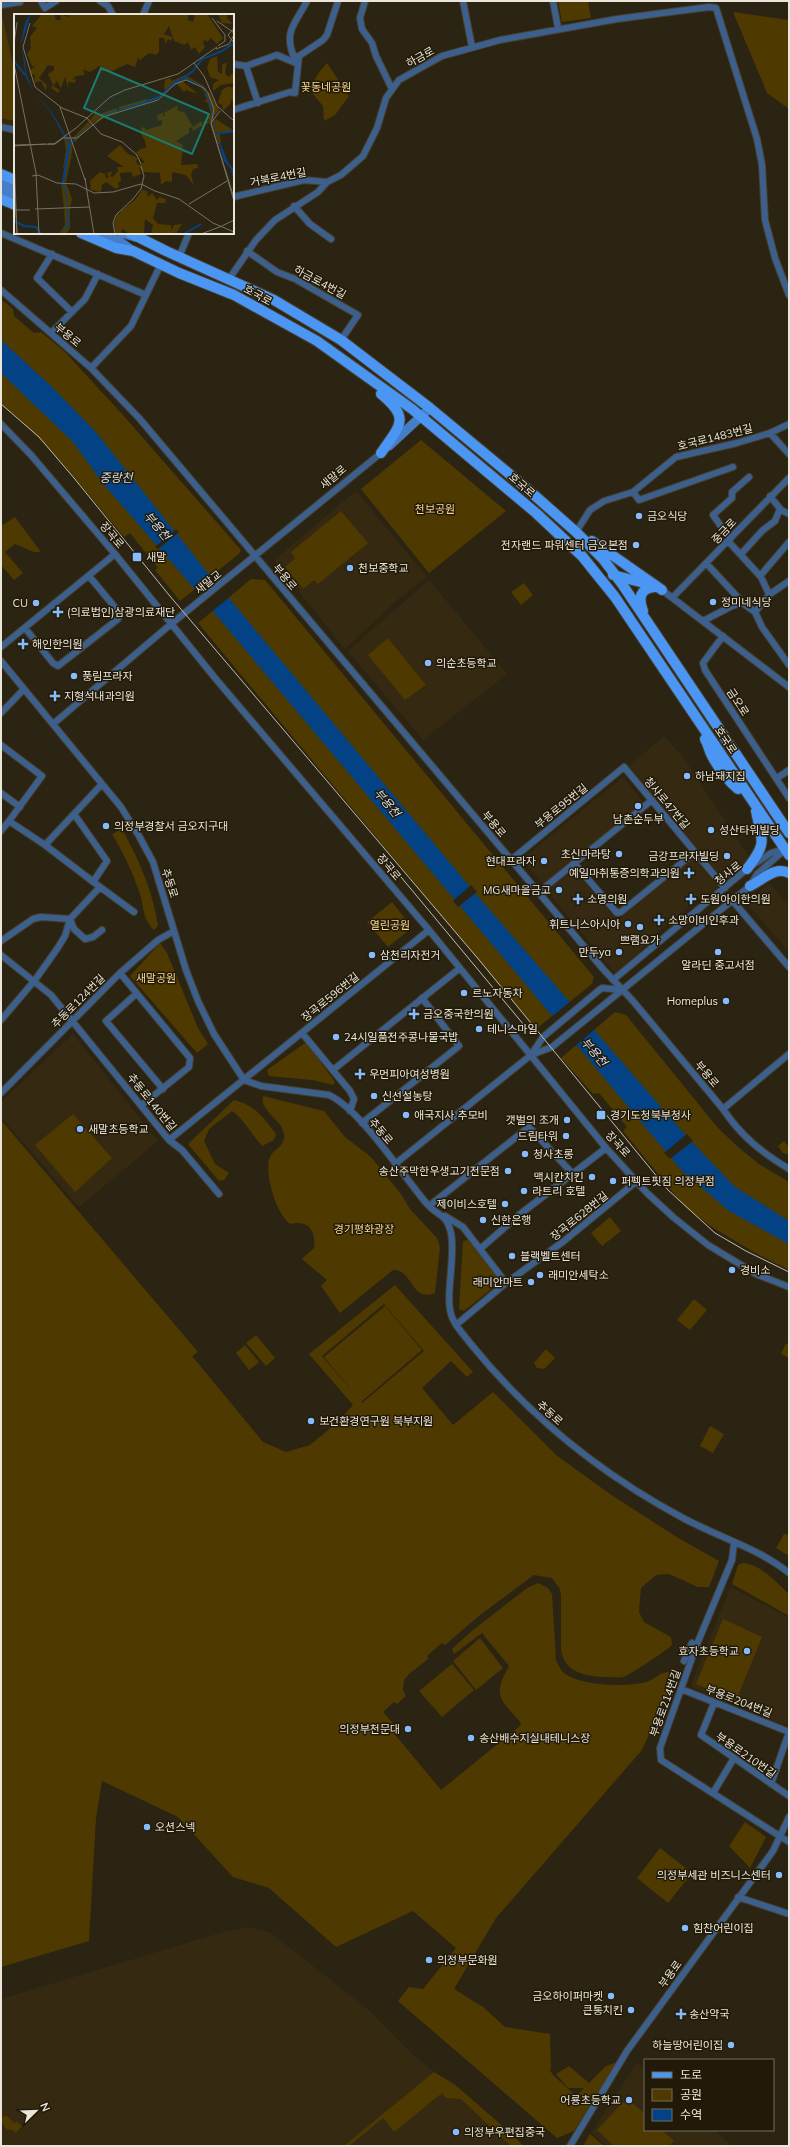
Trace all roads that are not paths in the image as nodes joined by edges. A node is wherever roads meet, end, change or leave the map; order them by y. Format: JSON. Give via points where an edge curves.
{"nodes":[{"id":1,"x":41,"y":1,"type":"edge"},
{"id":2,"x":56,"y":1,"type":"edge"},
{"id":3,"x":100,"y":1,"type":"edge"},
{"id":4,"x":149,"y":1,"type":"edge"},
{"id":5,"x":307,"y":1,"type":"edge"},
{"id":6,"x":338,"y":1,"type":"edge"},
{"id":7,"x":365,"y":1,"type":"edge"},
{"id":8,"x":463,"y":1,"type":"edge"},
{"id":9,"x":553,"y":1,"type":"edge"},
{"id":10,"x":20,"y":2,"type":"edge"},
{"id":11,"x":1,"y":5,"type":"edge"},
{"id":12,"x":112,"y":14,"type":"edge"},
{"id":13,"x":143,"y":14,"type":"edge"},
{"id":14,"x":558,"y":28,"type":"junction"},
{"id":15,"x":472,"y":47,"type":"junction"},
{"id":16,"x":299,"y":56,"type":"junction"},
{"id":17,"x":234,"y":64,"type":"edge"},
{"id":18,"x":298,"y":64,"type":"junction"},
{"id":19,"x":246,"y":66,"type":"junction"},
{"id":20,"x":392,"y":89,"type":"junction"},
{"id":21,"x":258,"y":103,"type":"junction"},
{"id":22,"x":234,"y":110,"type":"edge"},
{"id":23,"x":1,"y":127,"type":"edge"},
{"id":24,"x":14,"y":130,"type":"edge"},
{"id":25,"x":1,"y":174,"type":"edge"},
{"id":26,"x":14,"y":180,"type":"edge"},
{"id":27,"x":1,"y":181,"type":"edge"},
{"id":28,"x":327,"y":182,"type":"junction"},
{"id":29,"x":14,"y":187,"type":"edge"},
{"id":30,"x":1,"y":191,"type":"edge"},
{"id":31,"x":14,"y":197,"type":"edge"},
{"id":32,"x":234,"y":197,"type":"edge"},
{"id":33,"x":1,"y":200,"type":"edge"},
{"id":34,"x":14,"y":205,"type":"edge"},
{"id":35,"x":294,"y":206,"type":"junction"},
{"id":36,"x":83,"y":234,"type":"edge"},
{"id":37,"x":102,"y":234,"type":"edge"},
{"id":38,"x":189,"y":234,"type":"edge"},
{"id":39,"x":1,"y":235,"type":"edge"},
{"id":40,"x":132,"y":235,"type":"edge"},
{"id":41,"x":331,"y":239,"type":"dead end"},
{"id":42,"x":133,"y":251,"type":"junction"},
{"id":43,"x":247,"y":251,"type":"junction"},
{"id":44,"x":52,"y":254,"type":"junction"},
{"id":45,"x":179,"y":257,"type":"junction"},
{"id":46,"x":161,"y":264,"type":"junction"},
{"id":47,"x":98,"y":274,"type":"junction"},
{"id":48,"x":229,"y":278,"type":"junction"},
{"id":49,"x":1,"y":290,"type":"edge"},
{"id":50,"x":146,"y":295,"type":"junction"},
{"id":51,"x":789,"y":295,"type":"edge"},
{"id":52,"x":72,"y":312,"type":"junction"},
{"id":53,"x":51,"y":333,"type":"junction"},
{"id":54,"x":341,"y":340,"type":"junction"},
{"id":55,"x":351,"y":365,"type":"junction"},
{"id":56,"x":91,"y":368,"type":"junction"},
{"id":57,"x":430,"y":408,"type":"junction"},
{"id":58,"x":422,"y":418,"type":"junction"},
{"id":59,"x":1,"y":424,"type":"edge"},
{"id":60,"x":789,"y":424,"type":"edge"},
{"id":61,"x":770,"y":433,"type":"junction"},
{"id":62,"x":381,"y":453,"type":"junction"},
{"id":63,"x":789,"y":454,"type":"edge"},
{"id":64,"x":733,"y":467,"type":"dead end"},
{"id":65,"x":749,"y":477,"type":"dead end"},
{"id":66,"x":789,"y":478,"type":"edge"},
{"id":67,"x":633,"y":492,"type":"junction"},
{"id":68,"x":770,"y":496,"type":"junction"},
{"id":69,"x":780,"y":509,"type":"junction"},
{"id":70,"x":789,"y":514,"type":"edge"},
{"id":71,"x":576,"y":532,"type":"junction"},
{"id":72,"x":729,"y":540,"type":"junction"},
{"id":73,"x":789,"y":542,"type":"edge"},
{"id":74,"x":115,"y":554,"type":"junction"},
{"id":75,"x":741,"y":554,"type":"junction"},
{"id":76,"x":582,"y":556,"type":"junction"},
{"id":77,"x":255,"y":557,"type":"junction"},
{"id":78,"x":249,"y":562,"type":"joint"},
{"id":79,"x":706,"y":563,"type":"junction"},
{"id":80,"x":89,"y":576,"type":"junction"},
{"id":81,"x":617,"y":576,"type":"junction"},
{"id":82,"x":760,"y":576,"type":"junction"},
{"id":83,"x":789,"y":581,"type":"edge"},
{"id":84,"x":659,"y":588,"type":"junction"},
{"id":85,"x":769,"y":594,"type":"dead end"},
{"id":86,"x":672,"y":597,"type":"junction"},
{"id":87,"x":743,"y":603,"type":"junction"},
{"id":88,"x":755,"y":612,"type":"junction"},
{"id":89,"x":703,"y":621,"type":"junction"},
{"id":90,"x":171,"y":624,"type":"junction"},
{"id":91,"x":649,"y":624,"type":"junction"},
{"id":92,"x":25,"y":628,"type":"junction"},
{"id":93,"x":723,"y":636,"type":"junction"},
{"id":94,"x":1,"y":647,"type":"edge"},
{"id":95,"x":1,"y":661,"type":"edge"},
{"id":96,"x":788,"y":662,"type":"edge"},
{"id":97,"x":789,"y":687,"type":"edge"},
{"id":98,"x":24,"y":689,"type":"junction"},
{"id":99,"x":1,"y":713,"type":"edge"},
{"id":100,"x":698,"y":719,"type":"junction"},
{"id":101,"x":53,"y":724,"type":"junction"},
{"id":102,"x":1,"y":745,"type":"edge"},
{"id":103,"x":624,"y":767,"type":"joint"},
{"id":104,"x":789,"y":770,"type":"edge"},
{"id":105,"x":776,"y":778,"type":"junction"},
{"id":106,"x":102,"y":784,"type":"junction"},
{"id":107,"x":1,"y":793,"type":"edge"},
{"id":108,"x":789,"y":798,"type":"edge"},
{"id":109,"x":652,"y":800,"type":"junction"},
{"id":110,"x":754,"y":803,"type":"junction"},
{"id":111,"x":20,"y":807,"type":"junction"},
{"id":112,"x":74,"y":814,"type":"junction"},
{"id":113,"x":757,"y":817,"type":"junction"},
{"id":114,"x":9,"y":821,"type":"junction"},
{"id":115,"x":1,"y":831,"type":"edge"},
{"id":116,"x":789,"y":833,"type":"edge"},
{"id":117,"x":45,"y":845,"type":"junction"},
{"id":118,"x":788,"y":850,"type":"edge"},
{"id":119,"x":695,"y":852,"type":"junction"},
{"id":120,"x":511,"y":860,"type":"junction"},
{"id":121,"x":574,"y":863,"type":"junction"},
{"id":122,"x":747,"y":869,"type":"junction"},
{"id":123,"x":789,"y":873,"type":"edge"},
{"id":124,"x":93,"y":882,"type":"junction"},
{"id":125,"x":750,"y":886,"type":"junction"},
{"id":126,"x":100,"y":887,"type":"junction"},
{"id":127,"x":725,"y":888,"type":"junction"},
{"id":128,"x":539,"y":892,"type":"junction"},
{"id":129,"x":732,"y":900,"type":"junction"},
{"id":130,"x":134,"y":912,"type":"dead end"},
{"id":131,"x":70,"y":918,"type":"junction"},
{"id":132,"x":102,"y":930,"type":"dead end"},
{"id":133,"x":429,"y":930,"type":"junction"},
{"id":134,"x":174,"y":931,"type":"junction"},
{"id":135,"x":1,"y":941,"type":"edge"},
{"id":136,"x":1,"y":955,"type":"edge"},
{"id":137,"x":789,"y":967,"type":"edge"},
{"id":138,"x":460,"y":968,"type":"junction"},
{"id":139,"x":120,"y":973,"type":"junction"},
{"id":140,"x":35,"y":980,"type":"junction"},
{"id":141,"x":613,"y":980,"type":"junction"},
{"id":142,"x":623,"y":990,"type":"junction"},
{"id":143,"x":136,"y":994,"type":"junction"},
{"id":144,"x":422,"y":998,"type":"junction"},
{"id":145,"x":1,"y":1020,"type":"edge"},
{"id":146,"x":73,"y":1021,"type":"junction"},
{"id":147,"x":302,"y":1033,"type":"junction"},
{"id":148,"x":789,"y":1054,"type":"edge"},
{"id":149,"x":531,"y":1055,"type":"junction"},
{"id":150,"x":333,"y":1070,"type":"junction"},
{"id":151,"x":244,"y":1080,"type":"junction"},
{"id":152,"x":163,"y":1089,"type":"junction"},
{"id":153,"x":1,"y":1093,"type":"edge"},
{"id":154,"x":142,"y":1105,"type":"junction"},
{"id":155,"x":723,"y":1109,"type":"junction"},
{"id":156,"x":350,"y":1111,"type":"junction"},
{"id":157,"x":362,"y":1123,"type":"junction"},
{"id":158,"x":169,"y":1140,"type":"junction"},
{"id":159,"x":606,"y":1148,"type":"junction"},
{"id":160,"x":395,"y":1164,"type":"junction"},
{"id":161,"x":789,"y":1170,"type":"edge"},
{"id":162,"x":573,"y":1174,"type":"junction"},
{"id":163,"x":637,"y":1181,"type":"junction"},
{"id":164,"x":219,"y":1194,"type":"dead end"},
{"id":165,"x":429,"y":1206,"type":"junction"},
{"id":166,"x":442,"y":1214,"type":"junction"},
{"id":167,"x":480,"y":1249,"type":"junction"},
{"id":168,"x":506,"y":1283,"type":"junction"},
{"id":169,"x":789,"y":1287,"type":"edge"},
{"id":170,"x":456,"y":1325,"type":"junction"},
{"id":171,"x":734,"y":1542,"type":"junction"},
{"id":172,"x":789,"y":1573,"type":"edge"},
{"id":173,"x":692,"y":1643,"type":"dead end"},
{"id":174,"x":684,"y":1661,"type":"dead end"},
{"id":175,"x":681,"y":1689,"type":"junction"},
{"id":176,"x":714,"y":1703,"type":"junction"},
{"id":177,"x":789,"y":1732,"type":"edge"},
{"id":178,"x":734,"y":1758,"type":"junction"},
{"id":179,"x":771,"y":1784,"type":"junction"},
{"id":180,"x":713,"y":1793,"type":"junction"},
{"id":181,"x":789,"y":1796,"type":"edge"},
{"id":182,"x":789,"y":1817,"type":"edge"},
{"id":183,"x":781,"y":1837,"type":"junction"},
{"id":184,"x":789,"y":1842,"type":"edge"},
{"id":185,"x":738,"y":1897,"type":"junction"},
{"id":186,"x":789,"y":1914,"type":"edge"},
{"id":187,"x":570,"y":2146,"type":"edge"}],
"edges":[{"from":1,"to":2,"type":"street","via":[[45,8]]},
{"from":3,"to":12,"type":"street","via":[[108,6]]},
{"from":4,"to":13,"type":"street"},
{"from":5,"to":16,"type":"street","via":[[289,32],[294,57]]},
{"from":6,"to":16,"type":"street","via":[[327,36]]},
{"from":7,"to":20,"type":"street","via":[[360,18],[362,29],[372,42]]},
{"from":8,"to":15,"type":"street"},
{"from":9,"to":14,"type":"street"},
{"from":10,"to":11,"type":"street"},
{"from":14,"to":15,"type":"street","name":"하금로"},
{"from":14,"to":51,"type":"street","name":"하금로","via":[[716,8],[757,139],[762,165],[765,220]]},
{"from":15,"to":20,"type":"street","name":"하금로","via":[[442,56],[399,80]]},
{"from":16,"to":18,"type":"street"},
{"from":17,"to":19,"type":"street"},
{"from":18,"to":19,"type":"street","via":[[277,55]]},
{"from":18,"to":21,"type":"street","via":[[295,93],[290,92]]},
{"from":19,"to":21,"type":"street"},
{"from":20,"to":28,"type":"street","name":"하금로","via":[[386,98],[370,146],[346,171]]},
{"from":21,"to":22,"type":"street"},
{"from":23,"to":24,"type":"street"},
{"from":25,"to":26,"type":"main road"},
{"from":27,"to":29,"type":"street"},
{"from":28,"to":32,"type":"street","name":"거북로4번길","via":[[304,180]]},
{"from":28,"to":35,"type":"street","name":"하금로","via":[[318,192]]},
{"from":30,"to":31,"type":"street"},
{"from":33,"to":34,"type":"main road"},
{"from":35,"to":41,"type":"street","via":[[310,224]]},
{"from":35,"to":43,"type":"street","name":"하금로","via":[[275,220]]},
{"from":36,"to":42,"type":"main road","name":"호국로","via":[[116,248]]},
{"from":37,"to":42,"type":"street","name":"호국로","via":[[119,241]]},
{"from":38,"to":45,"type":"street"},
{"from":39,"to":44,"type":"street"},
{"from":40,"to":45,"type":"main road","name":"호국로"},
{"from":42,"to":46,"type":"main road","name":"호국로"},
{"from":43,"to":48,"type":"street","name":"하금로"},
{"from":43,"to":54,"type":"street","name":"하금로4번길","via":[[277,272],[295,279],[358,315]]},
{"from":44,"to":47,"type":"street"},
{"from":44,"to":52,"type":"street","via":[[37,278]]},
{"from":45,"to":48,"type":"main road","name":"호국로"},
{"from":46,"to":50,"type":"street"},
{"from":46,"to":55,"type":"main road","name":"호국로","via":[[234,296],[317,341]]},
{"from":47,"to":50,"type":"street"},
{"from":47,"to":52,"type":"street","via":[[85,299]]},
{"from":48,"to":54,"type":"main road","name":"호국로","via":[[294,311]]},
{"from":49,"to":53,"type":"street","name":"부용로"},
{"from":50,"to":56,"type":"street","via":[[131,326]]},
{"from":52,"to":53,"type":"street"},
{"from":53,"to":56,"type":"street","name":"부용로"},
{"from":54,"to":57,"type":"main road","name":"호국로"},
{"from":55,"to":58,"type":"main road","name":"호국로"},
{"from":55,"to":62,"type":"main road","via":[[394,404],[400,413],[400,423]]},
{"from":56,"to":77,"type":"street","name":"부용로","via":[[139,418]]},
{"from":57,"to":58,"type":"street","name":"새말로"},
{"from":57,"to":71,"type":"main road","name":"호국로"},
{"from":58,"to":62,"type":"street","name":"새말로"},
{"from":58,"to":76,"type":"main road","name":"호국로","via":[[531,508]]},
{"from":59,"to":74,"type":"street","name":"장곡로","via":[[31,455]]},
{"from":60,"to":61,"type":"street","name":"호국로1483번길"},
{"from":61,"to":63,"type":"street"},
{"from":61,"to":67,"type":"street","name":"호국로1483번길","via":[[676,457]]},
{"from":62,"to":77,"type":"street","name":"새말로"},
{"from":64,"to":67,"type":"street","via":[[639,500]]},
{"from":65,"to":72,"type":"street","via":[[735,488],[732,498],[713,515]]},
{"from":66,"to":68,"type":"street","name":"중금로"},
{"from":67,"to":71,"type":"street","name":"호국로1483번길","via":[[604,501],[590,510]]},
{"from":68,"to":69,"type":"street"},
{"from":68,"to":72,"type":"street","name":"중금로"},
{"from":69,"to":70,"type":"street"},
{"from":69,"to":75,"type":"street","via":[[775,521]]},
{"from":71,"to":81,"type":"main road","name":"호국로"},
{"from":71,"to":84,"type":"main road"},
{"from":72,"to":75,"type":"street"},
{"from":72,"to":79,"type":"street","name":"중금로"},
{"from":73,"to":82,"type":"street"},
{"from":74,"to":80,"type":"street"},
{"from":74,"to":90,"type":"street","name":"장곡로"},
{"from":75,"to":82,"type":"street"},
{"from":76,"to":81,"type":"main road"},
{"from":76,"to":100,"type":"main road","name":"호국로","via":[[615,597]]},
{"from":77,"to":78,"type":"street","name":"새말로"},
{"from":77,"to":120,"type":"street","name":"부용로"},
{"from":78,"to":90,"type":"street","name":"새말교"},
{"from":79,"to":86,"type":"street","name":"중금로"},
{"from":79,"to":87,"type":"street"},
{"from":80,"to":92,"type":"street"},
{"from":80,"to":92,"type":"street","via":[[118,611],[118,619],[58,666]]},
{"from":81,"to":84,"type":"main road","via":[[636,579]]},
{"from":81,"to":91,"type":"main road","name":"호국로"},
{"from":82,"to":85,"type":"street"},
{"from":83,"to":88,"type":"street","via":[[770,594]]},
{"from":84,"to":86,"type":"street"},
{"from":84,"to":91,"type":"main road","via":[[644,590],[640,597],[641,607]]},
{"from":86,"to":89,"type":"street"},
{"from":87,"to":88,"type":"street"},
{"from":87,"to":89,"type":"street"},
{"from":88,"to":96,"type":"street","via":[[762,627]]},
{"from":89,"to":93,"type":"street"},
{"from":90,"to":101,"type":"street"},
{"from":90,"to":133,"type":"street","name":"장곡로"},
{"from":91,"to":116,"type":"main road","name":"호국로"},
{"from":92,"to":94,"type":"street"},
{"from":93,"to":97,"type":"street"},
{"from":93,"to":105,"type":"street","name":"금오로","via":[[703,663],[705,670]]},
{"from":95,"to":98,"type":"street","name":"추동로"},
{"from":98,"to":99,"type":"street"},
{"from":98,"to":101,"type":"street","name":"추동로"},
{"from":100,"to":110,"type":"main road","name":"호국로"},
{"from":100,"to":113,"type":"main road","via":[[699,730],[710,747],[711,755]]},
{"from":101,"to":106,"type":"street","name":"추동로"},
{"from":102,"to":111,"type":"street","via":[[42,776]]},
{"from":103,"to":109,"type":"street","name":"청사로47번길"},
{"from":103,"to":120,"type":"street","name":"부용로95번길"},
{"from":104,"to":105,"type":"street"},
{"from":105,"to":108,"type":"street","name":"금오로"},
{"from":106,"to":112,"type":"street"},
{"from":106,"to":134,"type":"street","name":"추동로","via":[[121,808],[153,862]]},
{"from":107,"to":111,"type":"street"},
{"from":109,"to":119,"type":"street","name":"청사로47번길"},
{"from":109,"to":121,"type":"street"},
{"from":110,"to":113,"type":"main road"},
{"from":110,"to":118,"type":"main road","name":"호국로"},
{"from":111,"to":114,"type":"street"},
{"from":112,"to":117,"type":"street"},
{"from":112,"to":124,"type":"street","via":[[107,861]]},
{"from":113,"to":122,"type":"main road","via":[[762,844],[759,853]]},
{"from":114,"to":115,"type":"street"},
{"from":114,"to":117,"type":"street"},
{"from":117,"to":124,"type":"street"},
{"from":118,"to":122,"type":"street","name":"청사로","via":[[771,853]]},
{"from":118,"to":125,"type":"street","name":"청사로","via":[[757,874]]},
{"from":119,"to":121,"type":"street","via":[[617,913]]},
{"from":119,"to":127,"type":"street","name":"청사로47번길"},
{"from":120,"to":128,"type":"street","name":"부용로"},
{"from":121,"to":128,"type":"street"},
{"from":122,"to":127,"type":"street","name":"청사로"},
{"from":123,"to":125,"type":"main road","via":[[780,870],[773,872]]},
{"from":124,"to":126,"type":"street"},
{"from":125,"to":129,"type":"street","name":"청사로"},
{"from":126,"to":130,"type":"street"},
{"from":126,"to":131,"type":"street"},
{"from":127,"to":141,"type":"street","name":"청사로"},
{"from":128,"to":141,"type":"street","name":"부용로"},
{"from":129,"to":137,"type":"street"},
{"from":129,"to":142,"type":"street","name":"청사로"},
{"from":131,"to":132,"type":"street","via":[[74,929],[85,939],[93,938]]},
{"from":131,"to":135,"type":"street","via":[[33,919]]},
{"from":131,"to":140,"type":"street","via":[[65,936]]},
{"from":133,"to":138,"type":"street","name":"장곡로"},
{"from":133,"to":147,"type":"street","name":"장곡로596번길"},
{"from":134,"to":139,"type":"street","name":"추동로124번길","via":[[158,940]]},
{"from":134,"to":151,"type":"street","name":"추동로","via":[[198,1002],[214,1034]]},
{"from":136,"to":140,"type":"street","name":"추동로140번길"},
{"from":138,"to":144,"type":"street"},
{"from":138,"to":149,"type":"street","name":"장곡로"},
{"from":139,"to":143,"type":"street"},
{"from":139,"to":146,"type":"street","name":"추동로124번길"},
{"from":140,"to":145,"type":"street"},
{"from":140,"to":146,"type":"street","name":"추동로140번길"},
{"from":141,"to":142,"type":"street","name":"부용로"},
{"from":142,"to":149,"type":"street","name":"청사로","via":[[552,1047]]},
{"from":142,"to":149,"type":"street","via":[[602,988],[543,1037]]},
{"from":142,"to":155,"type":"street","name":"부용로"},
{"from":143,"to":152,"type":"street","via":[[190,1058],[189,1067]]},
{"from":143,"to":152,"type":"street","via":[[106,1021]]},
{"from":144,"to":150,"type":"street"},
{"from":144,"to":157,"type":"street","via":[[459,1046]]},
{"from":146,"to":153,"type":"street","name":"추동로124번길"},
{"from":146,"to":154,"type":"street","name":"추동로140번길"},
{"from":147,"to":150,"type":"street"},
{"from":147,"to":151,"type":"street","name":"장곡로596번길"},
{"from":148,"to":155,"type":"street"},
{"from":149,"to":159,"type":"street","name":"장곡로"},
{"from":149,"to":160,"type":"street"},
{"from":150,"to":156,"type":"street","via":[[350,1090],[354,1099]]},
{"from":151,"to":156,"type":"street","name":"추동로","via":[[261,1086],[329,1096],[337,1099]]},
{"from":151,"to":158,"type":"street","name":"추동로140번길"},
{"from":152,"to":154,"type":"street"},
{"from":154,"to":158,"type":"street","name":"추동로140번길"},
{"from":155,"to":161,"type":"street","name":"부용로","via":[[745,1138]]},
{"from":156,"to":157,"type":"street","name":"추동로"},
{"from":157,"to":160,"type":"street","name":"추동로"},
{"from":158,"to":164,"type":"street","via":[[182,1150]]},
{"from":159,"to":162,"type":"street"},
{"from":159,"to":163,"type":"street","name":"장곡로"},
{"from":160,"to":165,"type":"street","name":"추동로"},
{"from":162,"to":165,"type":"street","via":[[529,1127]]},
{"from":162,"to":167,"type":"street"},
{"from":163,"to":168,"type":"street","name":"장곡로628번길","via":[[564,1241]]},
{"from":163,"to":169,"type":"street","name":"장곡로","via":[[673,1217],[703,1242],[756,1274]]},
{"from":165,"to":166,"type":"street","name":"추동로"},
{"from":166,"to":167,"type":"street","via":[[463,1227]]},
{"from":166,"to":170,"type":"street","name":"추동로","via":[[453,1247],[450,1309]]},
{"from":167,"to":168,"type":"street"},
{"from":168,"to":170,"type":"street","name":"장곡로628번길"},
{"from":170,"to":171,"type":"street","name":"추동로","via":[[495,1373],[534,1412],[576,1448],[645,1496],[684,1519]]},
{"from":171,"to":172,"type":"street","name":"추동로"},
{"from":171,"to":175,"type":"street","name":"부용로214번길","via":[[732,1560]]},
{"from":173,"to":174,"type":"street"},
{"from":175,"to":176,"type":"street","name":"부용로204번길"},
{"from":175,"to":180,"type":"street","name":"부용로214번길","via":[[660,1748],[661,1760]]},
{"from":176,"to":177,"type":"street","name":"부용로204번길"},
{"from":176,"to":178,"type":"street","name":"부용로210번길","via":[[701,1735]]},
{"from":177,"to":179,"type":"street"},
{"from":178,"to":179,"type":"street","name":"부용로210번길"},
{"from":178,"to":180,"type":"street"},
{"from":179,"to":181,"type":"street","name":"부용로210번길"},
{"from":180,"to":183,"type":"street","name":"부용로214번길"},
{"from":182,"to":183,"type":"street","name":"부용로"},
{"from":183,"to":184,"type":"street","name":"부용로214번길"},
{"from":183,"to":185,"type":"street","name":"부용로"},
{"from":185,"to":186,"type":"street"},
{"from":185,"to":187,"type":"street","name":"부용로","via":[[627,2051]]}]}
